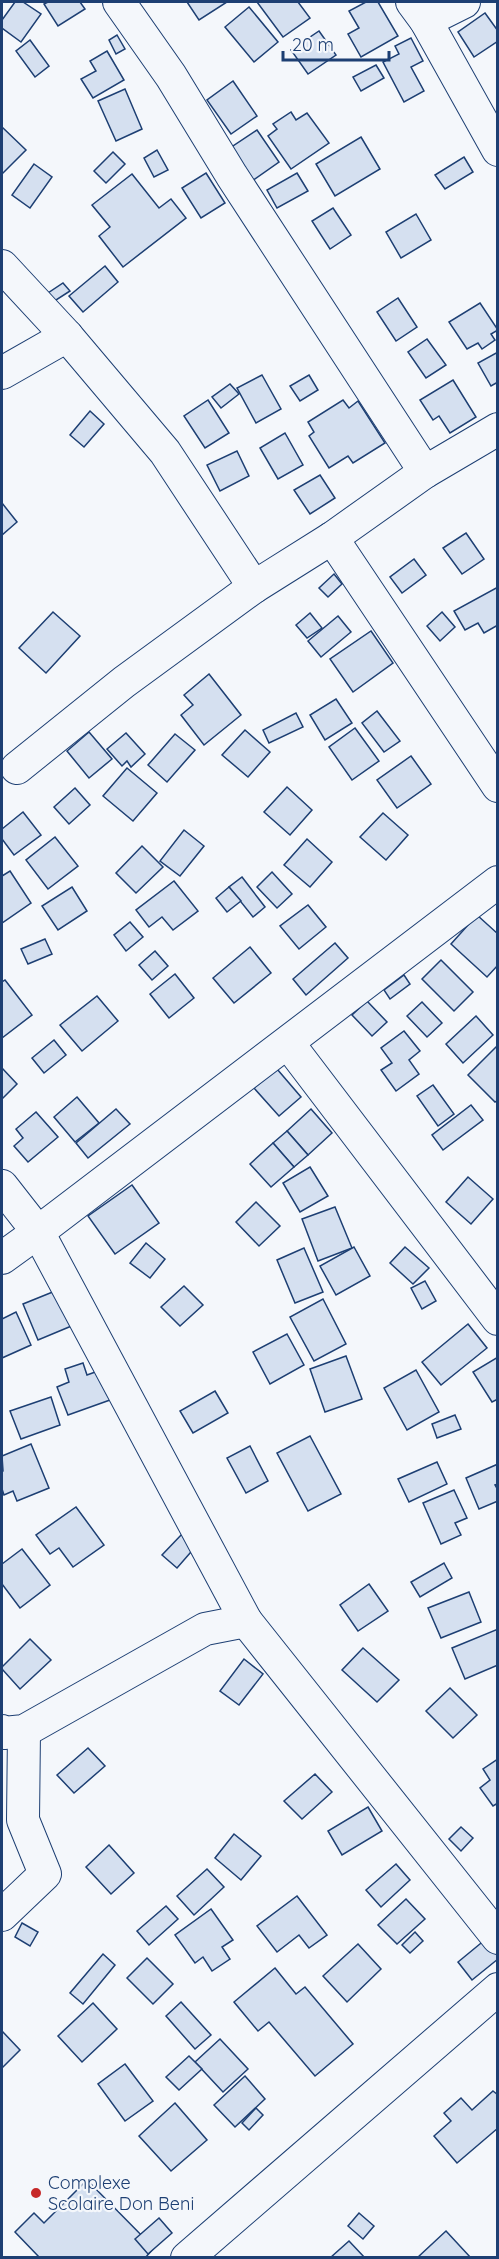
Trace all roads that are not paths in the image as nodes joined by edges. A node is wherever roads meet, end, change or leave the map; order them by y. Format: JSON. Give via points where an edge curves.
{"nodes":[{"id":1,"x":119,"y":2,"type":"edge"},
{"id":2,"x":464,"y":2,"type":"edge"},
{"id":3,"x":419,"y":11,"type":"edge"},
{"id":4,"x":498,"y":150,"type":"edge"},
{"id":5,"x":2,"y":266,"type":"edge"},
{"id":6,"x":67,"y":336,"type":"junction"},
{"id":7,"x":2,"y":373,"type":"edge"},
{"id":8,"x":498,"y":429,"type":"edge"},
{"id":9,"x":425,"y":472,"type":"junction"},
{"id":10,"x":332,"y":538,"type":"junction"},
{"id":11,"x":254,"y":587,"type":"junction"},
{"id":12,"x":17,"y":768,"type":"dead end"},
{"id":13,"x":498,"y":786,"type":"edge"},
{"id":14,"x":498,"y":882,"type":"edge"},
{"id":15,"x":288,"y":1043,"type":"junction"},
{"id":16,"x":2,"y":1186,"type":"edge"},
{"id":17,"x":38,"y":1232,"type":"junction"},
{"id":18,"x":2,"y":1258,"type":"edge"},
{"id":19,"x":498,"y":1319,"type":"edge"},
{"id":20,"x":246,"y":1621,"type":"junction"},
{"id":21,"x":13,"y":1731,"type":"edge"},
{"id":22,"x":2,"y":1915,"type":"edge"},
{"id":23,"x":498,"y":1938,"type":"edge"},
{"id":24,"x":498,"y":1989,"type":"edge"},
{"id":25,"x":187,"y":2258,"type":"edge"}],
"edges":[{"from":1,"to":9,"type":"street","via":[[171,76]]},
{"from":2,"to":3,"type":"street"},
{"from":3,"to":4,"type":"street"},
{"from":5,"to":6,"type":"street"},
{"from":6,"to":7,"type":"street"},
{"from":6,"to":11,"type":"street","via":[[165,452]]},
{"from":8,"to":9,"type":"street"},
{"from":9,"to":10,"type":"street"},
{"from":10,"to":11,"type":"street"},
{"from":10,"to":13,"type":"street"},
{"from":11,"to":12,"type":"street","via":[[124,682]]},
{"from":14,"to":15,"type":"street"},
{"from":15,"to":17,"type":"street"},
{"from":15,"to":19,"type":"street"},
{"from":16,"to":17,"type":"street"},
{"from":17,"to":18,"type":"street"},
{"from":17,"to":20,"type":"street"},
{"from":20,"to":21,"type":"street","via":[[205,1629]]},
{"from":20,"to":23,"type":"street"},
{"from":21,"to":22,"type":"street","via":[[23,1820],[45,1874]]},
{"from":24,"to":25,"type":"street"}]}
